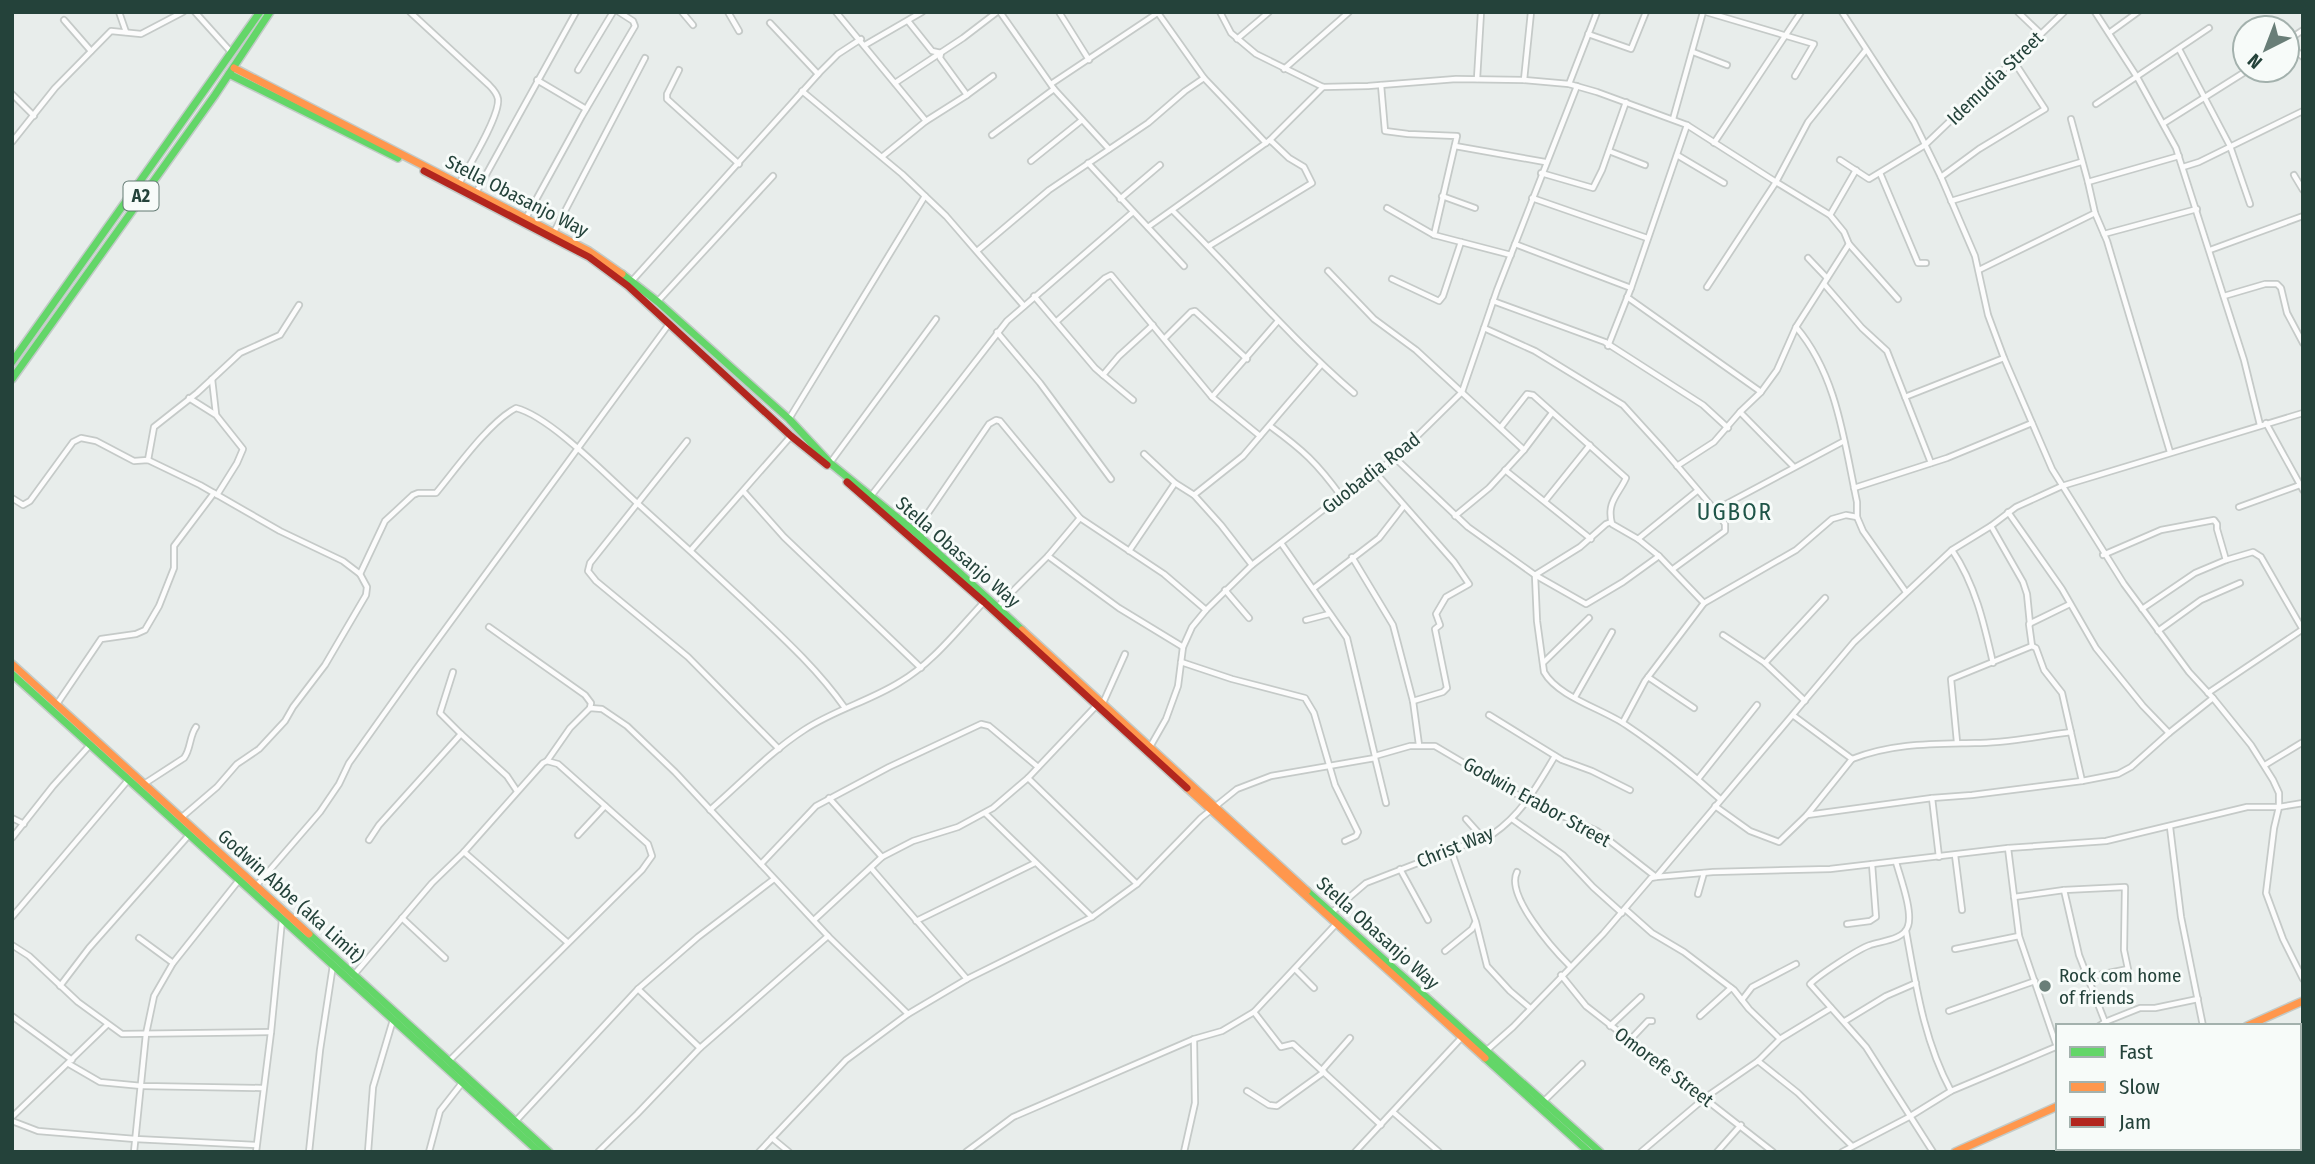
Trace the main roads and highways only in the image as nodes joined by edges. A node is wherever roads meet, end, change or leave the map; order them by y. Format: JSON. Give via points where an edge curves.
{"nodes":[{"id":1,"x":260,"y":12,"type":"edge"},
{"id":2,"x":270,"y":12,"type":"edge"},
{"id":3,"x":231,"y":71,"type":"junction"},
{"id":4,"x":630,"y":283,"type":"junction"},
{"id":5,"x":15,"y":351,"type":"edge"},
{"id":6,"x":12,"y":362,"type":"edge"},
{"id":7,"x":12,"y":379,"type":"edge"},
{"id":8,"x":880,"y":509,"type":"junction"},
{"id":9,"x":986,"y":600,"type":"junction"},
{"id":10,"x":12,"y":664,"type":"edge"},
{"id":11,"x":12,"y":674,"type":"edge"},
{"id":12,"x":1100,"y":704,"type":"junction"},
{"id":13,"x":1158,"y":758,"type":"junction"},
{"id":14,"x":1213,"y":808,"type":"junction"},
{"id":15,"x":1338,"y":923,"type":"junction"},
{"id":16,"x":295,"y":926,"type":"junction"},
{"id":17,"x":353,"y":977,"type":"junction"},
{"id":18,"x":2303,"y":1001,"type":"edge"},
{"id":19,"x":2251,"y":1024,"type":"edge"},
{"id":20,"x":1464,"y":1035,"type":"junction"},
{"id":21,"x":2056,"y":1108,"type":"edge"},
{"id":22,"x":513,"y":1124,"type":"junction"},
{"id":23,"x":539,"y":1152,"type":"edge"},
{"id":24,"x":549,"y":1152,"type":"edge"},
{"id":25,"x":1589,"y":1152,"type":"edge"},
{"id":26,"x":1600,"y":1152,"type":"edge"},
{"id":27,"x":1955,"y":1152,"type":"edge"}],
"edges":[{"from":1,"to":5,"type":"main road","number":"A2"},
{"from":2,"to":3,"type":"main road","number":"A2"},
{"from":3,"to":4,"type":"main road","via":[[499,209]]},
{"from":3,"to":4,"type":"main road","name":"Stella Obasanjo Way","via":[[477,191],[602,258]]},
{"from":3,"to":7,"type":"main road","number":"A2"},
{"from":4,"to":8,"type":"main road","via":[[791,436]]},
{"from":4,"to":8,"type":"main road","name":"Stella Obasanjo Way","via":[[658,302],[789,419]]},
{"from":5,"to":6,"type":"main road","number":"A2"},
{"from":8,"to":9,"type":"main road"},
{"from":8,"to":9,"type":"main road","name":"Stella Obasanjo Way","via":[[915,532]]},
{"from":9,"to":12,"type":"main road"},
{"from":9,"to":12,"type":"main road","name":"Stella Obasanjo Way"},
{"from":10,"to":16,"type":"main road","name":"Godwin Abbe (aka Limit)"},
{"from":11,"to":16,"type":"main road","name":"Godwin Abbe (aka Limit)","via":[[282,920]]},
{"from":12,"to":13,"type":"main road"},
{"from":12,"to":13,"type":"main road","name":"Stella Obasanjo Way"},
{"from":13,"to":14,"type":"main road","name":"Stella Obasanjo Way"},
{"from":14,"to":15,"type":"main road"},
{"from":14,"to":15,"type":"main road","name":"Stella Obasanjo Way"},
{"from":15,"to":20,"type":"main road","name":"Stella Obasanjo Way"},
{"from":16,"to":17,"type":"main road","name":"Godwin Abbe (aka Limit)"},
{"from":16,"to":17,"type":"main road","name":"Godwin Abbe (aka Limit)"},
{"from":17,"to":22,"type":"main road","name":"Godwin Abbe (aka Limit)"},
{"from":17,"to":22,"type":"main road","name":"Godwin Abbe (aka Limit)","via":[[462,1083]]},
{"from":18,"to":19,"type":"main road"},
{"from":20,"to":25,"type":"main road"},
{"from":20,"to":26,"type":"main road","name":"Stella Obasanjo Way","via":[[1488,1050]]},
{"from":21,"to":27,"type":"main road"},
{"from":22,"to":23,"type":"main road","name":"Godwin Abbe (aka Limit)"},
{"from":22,"to":24,"type":"main road","name":"Godwin Abbe (aka Limit)"}]}
